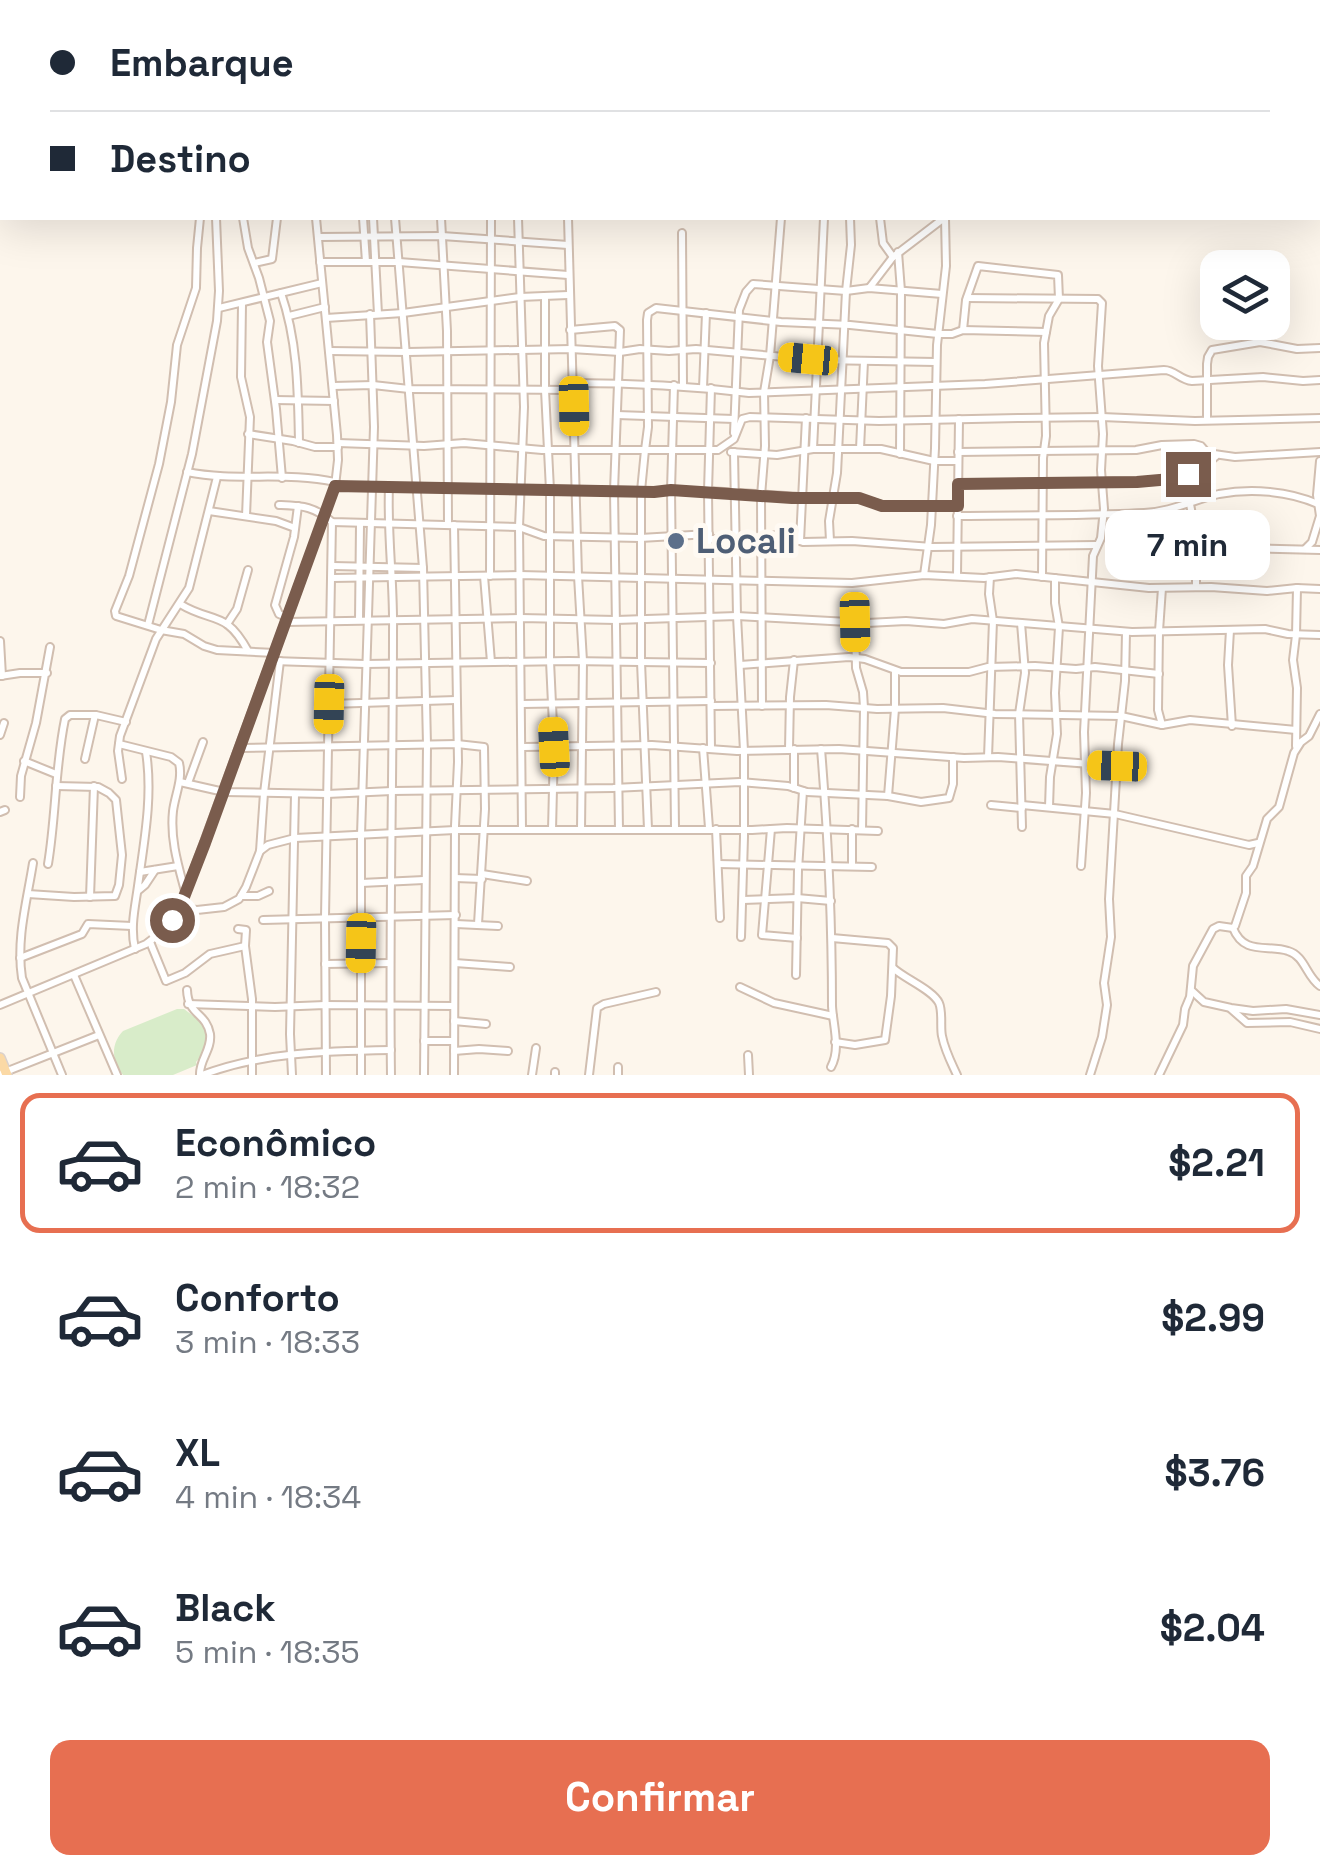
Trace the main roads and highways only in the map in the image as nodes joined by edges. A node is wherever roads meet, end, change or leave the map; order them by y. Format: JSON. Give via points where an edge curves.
{"nodes":[{"id":1,"x":0,"y":1058,"type":"edge"},
{"id":2,"x":2,"y":1074,"type":"edge"}],
"edges":[{"from":1,"to":2,"type":"main road"}]}
